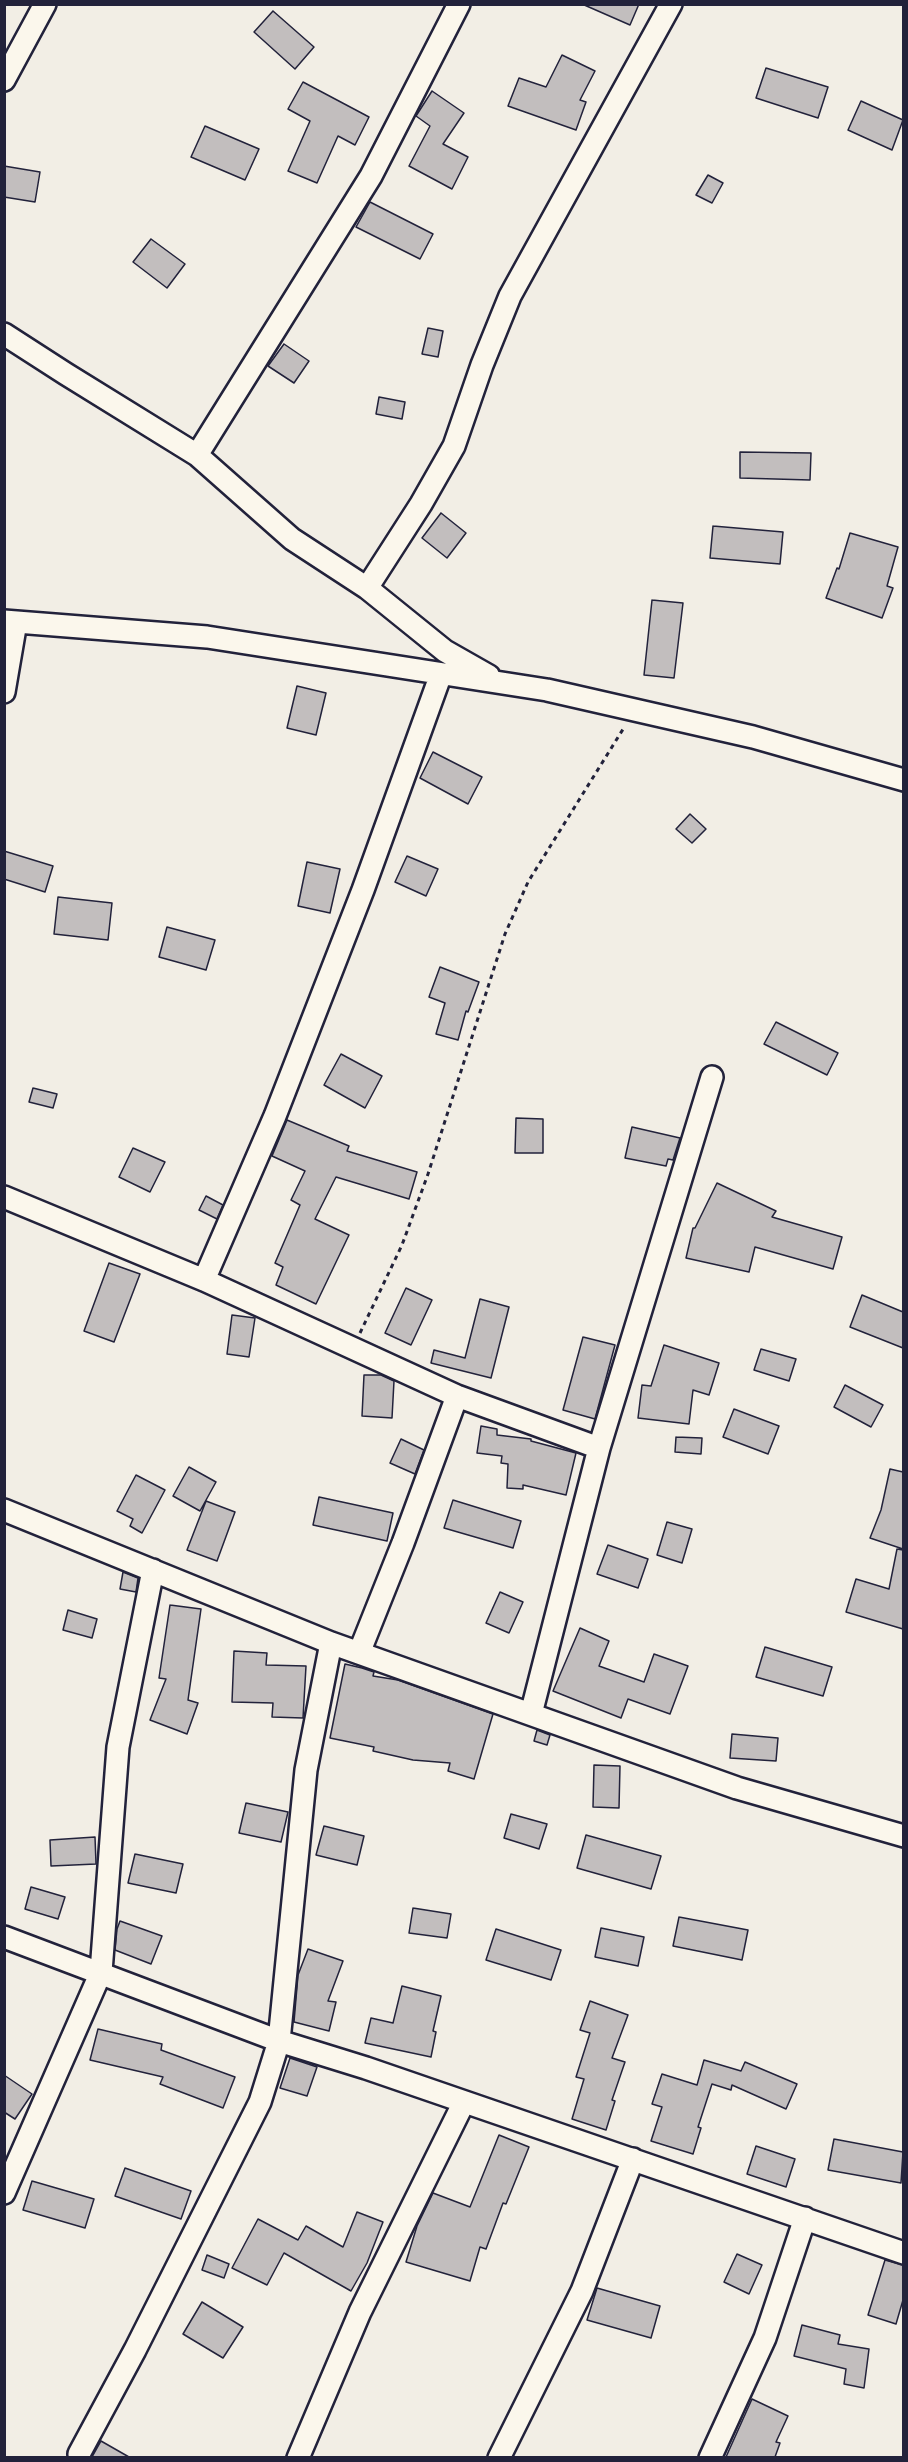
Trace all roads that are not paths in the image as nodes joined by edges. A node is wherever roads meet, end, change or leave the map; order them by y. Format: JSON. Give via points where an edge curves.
{"nodes":[{"id":1,"x":45,"y":4,"type":"edge"},
{"id":2,"x":459,"y":4,"type":"edge"},
{"id":3,"x":671,"y":4,"type":"edge"},
{"id":4,"x":4,"y":80,"type":"edge"},
{"id":5,"x":4,"y":334,"type":"edge"},
{"id":6,"x":197,"y":455,"type":"junction"},
{"id":7,"x":367,"y":588,"type":"junction"},
{"id":8,"x":10,"y":621,"type":"edge"},
{"id":9,"x":441,"y":674,"type":"junction"},
{"id":10,"x":500,"y":683,"type":"junction"},
{"id":11,"x":4,"y":692,"type":"edge"},
{"id":12,"x":903,"y":780,"type":"edge"},
{"id":13,"x":712,"y":1077,"type":"dead end"},
{"id":14,"x":4,"y":1197,"type":"edge"},
{"id":15,"x":204,"y":1280,"type":"junction"},
{"id":16,"x":457,"y":1396,"type":"junction"},
{"id":17,"x":599,"y":1448,"type":"junction"},
{"id":18,"x":4,"y":1510,"type":"edge"},
{"id":19,"x":153,"y":1570,"type":"junction"},
{"id":20,"x":331,"y":1643,"type":"junction"},
{"id":21,"x":359,"y":1653,"type":"junction"},
{"id":22,"x":531,"y":1714,"type":"junction"},
{"id":23,"x":903,"y":1836,"type":"edge"},
{"id":24,"x":4,"y":1937,"type":"edge"},
{"id":25,"x":101,"y":1972,"type":"junction"},
{"id":26,"x":279,"y":2041,"type":"junction"},
{"id":27,"x":464,"y":2102,"type":"junction"},
{"id":28,"x":633,"y":2159,"type":"junction"},
{"id":29,"x":4,"y":2193,"type":"edge"},
{"id":30,"x":805,"y":2218,"type":"junction"},
{"id":31,"x":903,"y":2253,"type":"edge"},
{"id":32,"x":79,"y":2454,"type":"dead end"},
{"id":33,"x":298,"y":2457,"type":"edge"},
{"id":34,"x":498,"y":2457,"type":"edge"},
{"id":35,"x":710,"y":2457,"type":"edge"}],
"edges":[{"from":1,"to":4,"type":"street"},
{"from":2,"to":6,"type":"street","via":[[371,176]]},
{"from":3,"to":7,"type":"street","via":[[510,296],[454,446]]},
{"from":5,"to":6,"type":"street"},
{"from":6,"to":7,"type":"street","via":[[292,539]]},
{"from":7,"to":10,"type":"street","via":[[445,651]]},
{"from":8,"to":9,"type":"street","via":[[207,637]]},
{"from":8,"to":11,"type":"street"},
{"from":9,"to":10,"type":"street"},
{"from":9,"to":15,"type":"street","via":[[275,1116]]},
{"from":10,"to":12,"type":"street","via":[[753,737]]},
{"from":13,"to":17,"type":"street"},
{"from":14,"to":15,"type":"street"},
{"from":15,"to":16,"type":"street"},
{"from":16,"to":17,"type":"street"},
{"from":16,"to":21,"type":"street"},
{"from":17,"to":22,"type":"street"},
{"from":18,"to":19,"type":"street"},
{"from":19,"to":20,"type":"street"},
{"from":19,"to":25,"type":"street","via":[[118,1747]]},
{"from":20,"to":21,"type":"street"},
{"from":20,"to":26,"type":"street","via":[[306,1770]]},
{"from":21,"to":22,"type":"street"},
{"from":22,"to":23,"type":"street","via":[[737,1788]]},
{"from":24,"to":25,"type":"street"},
{"from":25,"to":26,"type":"street"},
{"from":25,"to":29,"type":"street"},
{"from":26,"to":27,"type":"street"},
{"from":26,"to":32,"type":"street","via":[[260,2103]]},
{"from":27,"to":28,"type":"street"},
{"from":27,"to":33,"type":"street","via":[[360,2312]]},
{"from":28,"to":30,"type":"street"},
{"from":28,"to":34,"type":"street","via":[[582,2291]]},
{"from":30,"to":31,"type":"street"},
{"from":30,"to":35,"type":"street","via":[[765,2338]]}]}
